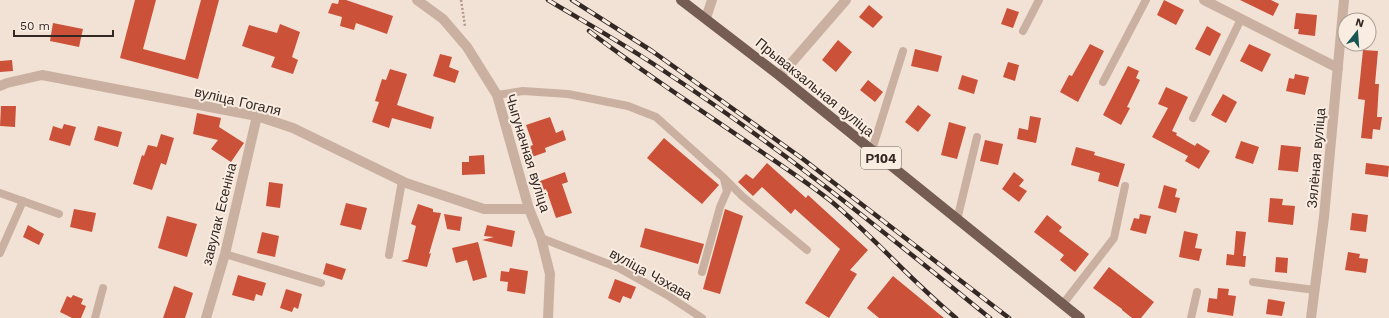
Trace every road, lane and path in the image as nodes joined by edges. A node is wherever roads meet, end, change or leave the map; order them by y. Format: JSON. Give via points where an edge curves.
{"nodes":[{"id":1,"x":417,"y":0,"type":"edge"},
{"id":2,"x":461,"y":0,"type":"edge"},
{"id":3,"x":681,"y":0,"type":"edge"},
{"id":4,"x":712,"y":0,"type":"edge"},
{"id":5,"x":846,"y":0,"type":"edge"},
{"id":6,"x":1039,"y":0,"type":"edge"},
{"id":7,"x":1146,"y":0,"type":"edge"},
{"id":8,"x":1204,"y":0,"type":"edge"},
{"id":9,"x":1344,"y":0,"type":"edge"},
{"id":10,"x":706,"y":18,"type":"junction"},
{"id":11,"x":1241,"y":19,"type":"junction"},
{"id":12,"x":1023,"y":31,"type":"dead end"},
{"id":13,"x":467,"y":47,"type":"junction"},
{"id":14,"x":903,"y":51,"type":"dead end"},
{"id":15,"x":1338,"y":68,"type":"junction"},
{"id":16,"x":780,"y":76,"type":"junction"},
{"id":17,"x":1103,"y":82,"type":"dead end"},
{"id":18,"x":0,"y":86,"type":"edge"},
{"id":19,"x":497,"y":95,"type":"junction"},
{"id":20,"x":257,"y":116,"type":"junction"},
{"id":21,"x":1193,"y":118,"type":"dead end"},
{"id":22,"x":977,"y":137,"type":"dead end"},
{"id":23,"x":872,"y":150,"type":"junction"},
{"id":24,"x":724,"y":178,"type":"junction"},
{"id":25,"x":402,"y":181,"type":"junction"},
{"id":26,"x":1125,"y":186,"type":"dead end"},
{"id":27,"x":0,"y":193,"type":"edge"},
{"id":28,"x":23,"y":201,"type":"junction"},
{"id":29,"x":529,"y":210,"type":"junction"},
{"id":30,"x":59,"y":214,"type":"dead end"},
{"id":31,"x":957,"y":220,"type":"junction"},
{"id":32,"x":541,"y":238,"type":"junction"},
{"id":33,"x":807,"y":250,"type":"dead end"},
{"id":34,"x":0,"y":253,"type":"edge"},
{"id":35,"x":225,"y":254,"type":"junction"},
{"id":36,"x":389,"y":255,"type":"dead end"},
{"id":37,"x":702,"y":272,"type":"dead end"},
{"id":38,"x":1253,"y":282,"type":"dead end"},
{"id":39,"x":321,"y":283,"type":"dead end"},
{"id":40,"x":103,"y":288,"type":"dead end"},
{"id":41,"x":1315,"y":290,"type":"junction"},
{"id":42,"x":1197,"y":292,"type":"dead end"},
{"id":43,"x":1063,"y":304,"type":"junction"},
{"id":44,"x":95,"y":318,"type":"edge"},
{"id":45,"x":206,"y":318,"type":"edge"},
{"id":46,"x":548,"y":318,"type":"edge"},
{"id":47,"x":702,"y":318,"type":"edge"},
{"id":48,"x":1080,"y":318,"type":"edge"},
{"id":49,"x":1191,"y":318,"type":"edge"},
{"id":50,"x":1312,"y":318,"type":"edge"}],
"edges":[{"from":1,"to":13,"type":"street","name":"Чыгуначная вуліца","via":[[443,19]]},
{"from":2,"to":13,"type":"path"},
{"from":3,"to":10,"type":"main road","name":"Прывакзальная вуліца","number":"Р104"},
{"from":4,"to":10,"type":"street"},
{"from":5,"to":16,"type":"street"},
{"from":6,"to":12,"type":"lane"},
{"from":7,"to":17,"type":"lane"},
{"from":8,"to":11,"type":"street"},
{"from":9,"to":15,"type":"street","name":"Зялёная вуліца"},
{"from":10,"to":16,"type":"main road","name":"Прывакзальная вуліца","number":"Р104"},
{"from":11,"to":15,"type":"street"},
{"from":11,"to":21,"type":"lane"},
{"from":13,"to":19,"type":"street","name":"Чыгуначная вуліца"},
{"from":14,"to":23,"type":"lane"},
{"from":15,"to":41,"type":"street","name":"Зялёная вуліца"},
{"from":16,"to":23,"type":"main road","name":"Прывакзальная вуліца","number":"Р104"},
{"from":18,"to":20,"type":"street","name":"вуліца Гогаля","via":[[42,76]]},
{"from":19,"to":24,"type":"lane","via":[[523,91],[568,94],[628,106],[656,117]]},
{"from":19,"to":29,"type":"street","name":"Чыгуначная вуліца"},
{"from":20,"to":25,"type":"street","name":"вуліца Гогаля","via":[[293,128]]},
{"from":20,"to":35,"type":"street","name":"завулак Есеніна"},
{"from":22,"to":31,"type":"lane"},
{"from":23,"to":31,"type":"main road","name":"Прывакзальная вуліца","number":"Р104"},
{"from":24,"to":33,"type":"lane"},
{"from":24,"to":37,"type":"lane","via":[[727,192],[720,207]]},
{"from":25,"to":29,"type":"street","name":"вуліца Гогаля","via":[[484,209]]},
{"from":25,"to":36,"type":"lane"},
{"from":26,"to":43,"type":"lane","via":[[1114,238]]},
{"from":27,"to":28,"type":"lane"},
{"from":28,"to":30,"type":"lane"},
{"from":28,"to":34,"type":"lane"},
{"from":29,"to":32,"type":"street","name":"Чыгуначная вуліца"},
{"from":31,"to":43,"type":"main road","name":"Прывакзальная вуліца","number":"Р104"},
{"from":32,"to":46,"type":"street","name":"Чыгуначная вуліца","via":[[550,274]]},
{"from":32,"to":47,"type":"lane","name":"вуліца Чэхава","via":[[619,268]]},
{"from":35,"to":39,"type":"lane"},
{"from":35,"to":45,"type":"street","name":"завулак Есеніна"},
{"from":38,"to":41,"type":"lane"},
{"from":40,"to":44,"type":"lane"},
{"from":41,"to":50,"type":"street","name":"Зялёная вуліца"},
{"from":42,"to":49,"type":"lane"},
{"from":43,"to":48,"type":"main road","name":"Прывакзальная вуліца","number":"Р104"}]}
